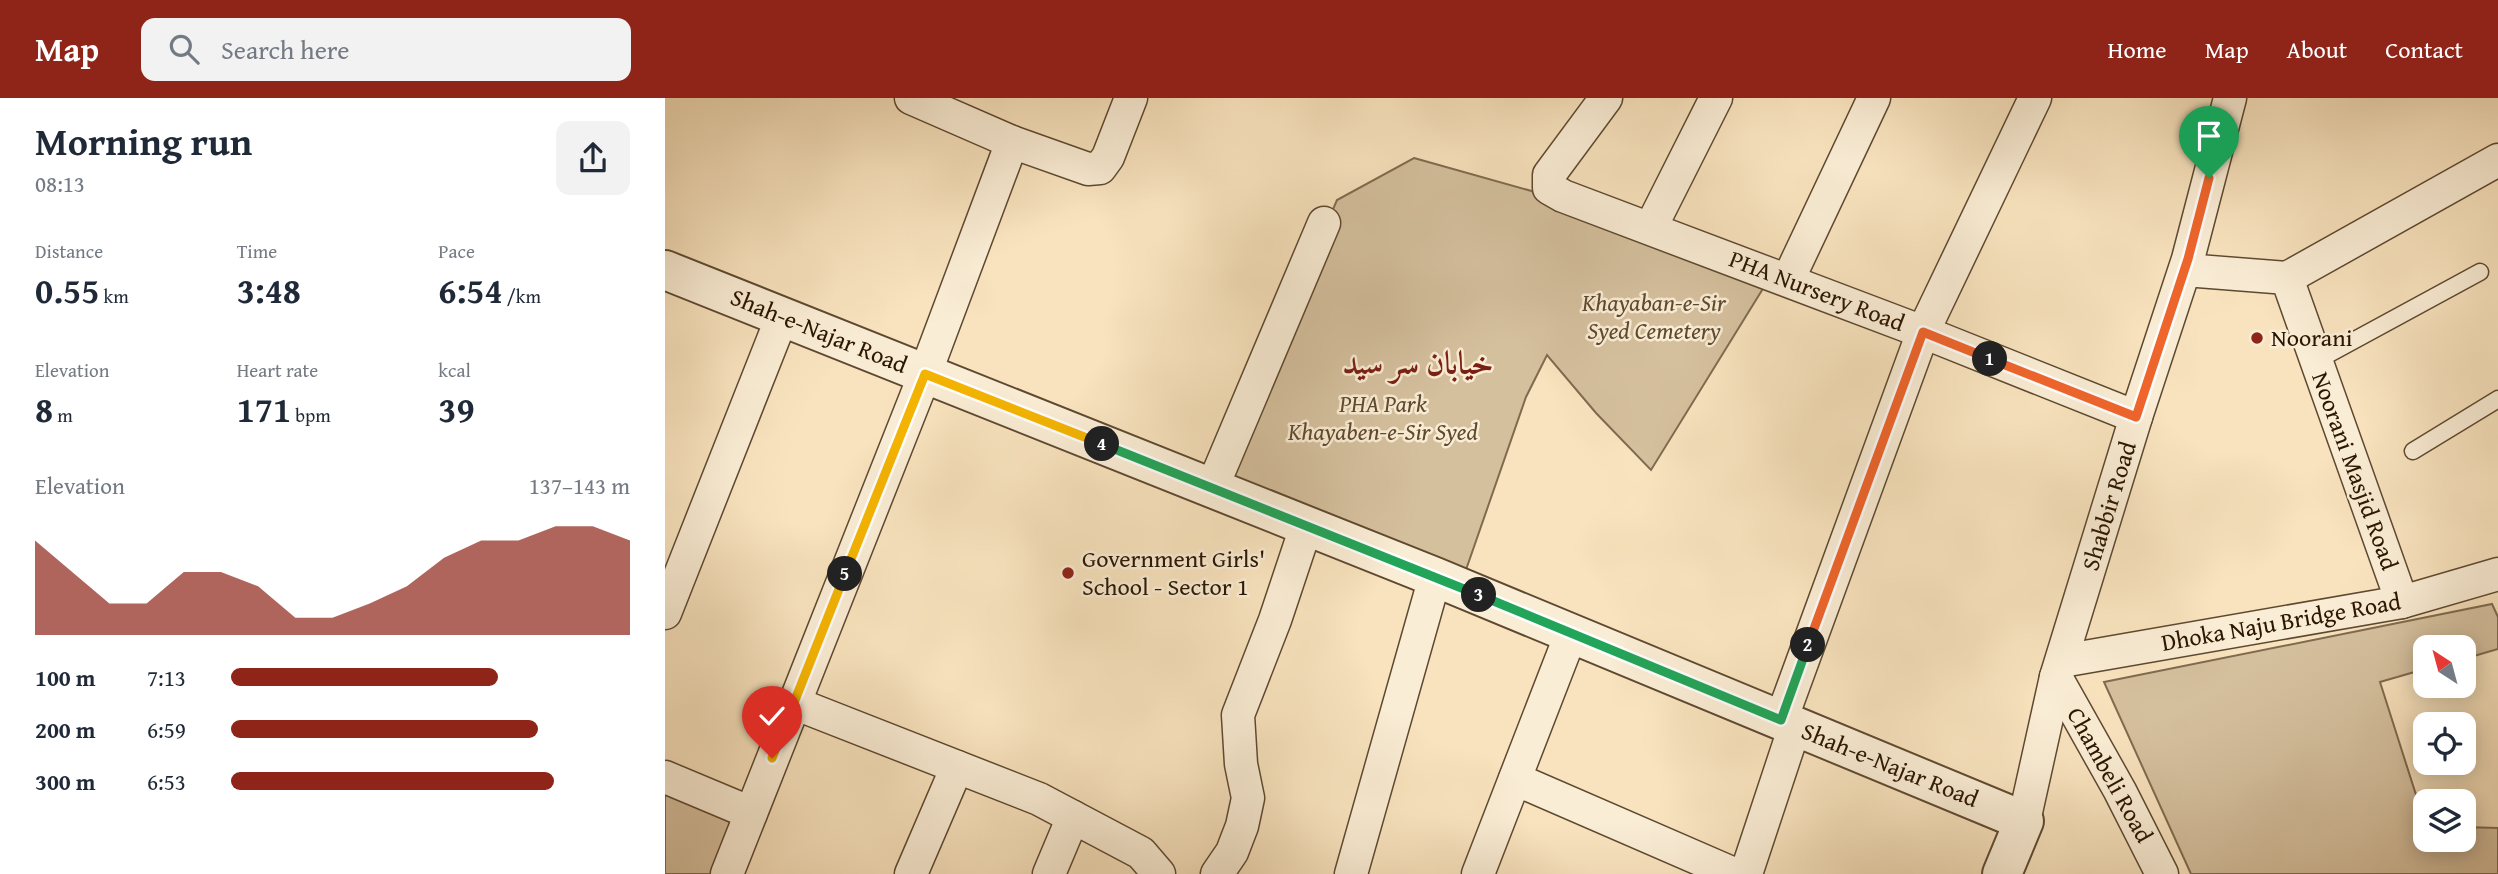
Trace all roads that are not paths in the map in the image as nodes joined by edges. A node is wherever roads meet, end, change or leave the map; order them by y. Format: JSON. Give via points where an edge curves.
{"nodes":[{"id":1,"x":911,"y":98,"type":"edge"},
{"id":2,"x":1131,"y":98,"type":"edge"},
{"id":3,"x":1606,"y":98,"type":"edge"},
{"id":4,"x":1716,"y":98,"type":"edge"},
{"id":5,"x":1874,"y":98,"type":"edge"},
{"id":6,"x":2035,"y":98,"type":"edge"},
{"id":7,"x":2230,"y":98,"type":"edge"},
{"id":8,"x":974,"y":111,"type":"edge"},
{"id":9,"x":1012,"y":142,"type":"junction"},
{"id":10,"x":2498,"y":160,"type":"edge"},
{"id":11,"x":1324,"y":223,"type":"dead end"},
{"id":12,"x":1651,"y":227,"type":"junction"},
{"id":13,"x":665,"y":270,"type":"edge"},
{"id":14,"x":2185,"y":270,"type":"junction"},
{"id":15,"x":2480,"y":272,"type":"dead end"},
{"id":16,"x":2287,"y":278,"type":"junction"},
{"id":17,"x":1788,"y":280,"type":"junction"},
{"id":18,"x":782,"y":317,"type":"junction"},
{"id":19,"x":1923,"y":332,"type":"junction"},
{"id":20,"x":2316,"y":361,"type":"junction"},
{"id":21,"x":925,"y":374,"type":"junction"},
{"id":22,"x":2498,"y":399,"type":"edge"},
{"id":23,"x":2136,"y":417,"type":"junction"},
{"id":24,"x":2413,"y":451,"type":"dead end"},
{"id":25,"x":1212,"y":488,"type":"junction"},
{"id":26,"x":1306,"y":527,"type":"junction"},
{"id":27,"x":2498,"y":574,"type":"edge"},
{"id":28,"x":1435,"y":577,"type":"junction"},
{"id":29,"x":2402,"y":602,"type":"junction"},
{"id":30,"x":665,"y":613,"type":"edge"},
{"id":31,"x":1571,"y":634,"type":"junction"},
{"id":32,"x":2059,"y":669,"type":"junction"},
{"id":33,"x":794,"y":703,"type":"junction"},
{"id":34,"x":1788,"y":723,"type":"junction"},
{"id":35,"x":957,"y":767,"type":"junction"},
{"id":36,"x":665,"y":777,"type":"edge"},
{"id":37,"x":1514,"y":779,"type":"junction"},
{"id":38,"x":751,"y":813,"type":"junction"},
{"id":39,"x":1073,"y":817,"type":"junction"},
{"id":40,"x":2024,"y":821,"type":"junction"},
{"id":41,"x":727,"y":874,"type":"edge"},
{"id":42,"x":911,"y":874,"type":"edge"},
{"id":43,"x":1049,"y":874,"type":"edge"},
{"id":44,"x":1159,"y":874,"type":"edge"},
{"id":45,"x":1216,"y":874,"type":"edge"},
{"id":46,"x":1351,"y":874,"type":"edge"},
{"id":47,"x":1478,"y":874,"type":"edge"},
{"id":48,"x":1734,"y":874,"type":"edge"},
{"id":49,"x":1746,"y":874,"type":"edge"},
{"id":50,"x":2003,"y":874,"type":"edge"},
{"id":51,"x":2162,"y":874,"type":"edge"}],
"edges":[{"from":1,"to":8,"type":"street"},
{"from":2,"to":9,"type":"street","via":[[1100,168],[1088,169]]},
{"from":3,"to":12,"type":"street","name":"PHA Nursery Road","via":[[1549,175],[1549,188]]},
{"from":4,"to":12,"type":"street"},
{"from":5,"to":17,"type":"street"},
{"from":6,"to":19,"type":"street"},
{"from":7,"to":14,"type":"street","name":"Shabbir Road"},
{"from":8,"to":9,"type":"street"},
{"from":9,"to":21,"type":"street"},
{"from":10,"to":16,"type":"street"},
{"from":11,"to":25,"type":"street"},
{"from":12,"to":17,"type":"street","name":"PHA Nursery Road"},
{"from":13,"to":18,"type":"street","name":"Shah-e-Najar Road"},
{"from":14,"to":16,"type":"street"},
{"from":14,"to":23,"type":"street","name":"Shabbir Road"},
{"from":15,"to":20,"type":"lane"},
{"from":16,"to":20,"type":"street","name":"Noorani Masjid Road"},
{"from":17,"to":19,"type":"street","name":"PHA Nursery Road"},
{"from":18,"to":21,"type":"street","name":"Shah-e-Najar Road"},
{"from":18,"to":30,"type":"street"},
{"from":19,"to":23,"type":"street","name":"PHA Nursery Road"},
{"from":19,"to":34,"type":"street"},
{"from":20,"to":29,"type":"street","name":"Noorani Masjid Road"},
{"from":21,"to":25,"type":"street","name":"Shah-e-Najar Road"},
{"from":21,"to":33,"type":"street"},
{"from":22,"to":24,"type":"lane"},
{"from":23,"to":32,"type":"street","name":"Shabbir Road"},
{"from":25,"to":26,"type":"street","name":"Shah-e-Najar Road"},
{"from":26,"to":28,"type":"street","name":"Shah-e-Najar Road"},
{"from":26,"to":45,"type":"street","via":[[1238,715],[1248,798],[1232,852]]},
{"from":27,"to":29,"type":"street","name":"Dhoka Naju Bridge Road"},
{"from":28,"to":31,"type":"street","name":"Shah-e-Najar Road"},
{"from":28,"to":46,"type":"street"},
{"from":29,"to":32,"type":"street","name":"Dhoka Naju Bridge Road"},
{"from":31,"to":34,"type":"street","name":"Shah-e-Najar Road"},
{"from":31,"to":37,"type":"street"},
{"from":32,"to":40,"type":"street","name":"Shabbir Road"},
{"from":32,"to":51,"type":"street","name":"Chambeli Road"},
{"from":33,"to":35,"type":"street"},
{"from":33,"to":38,"type":"street"},
{"from":34,"to":40,"type":"street","name":"Shah-e-Najar Road"},
{"from":34,"to":49,"type":"street"},
{"from":35,"to":39,"type":"street"},
{"from":35,"to":42,"type":"street"},
{"from":36,"to":38,"type":"street"},
{"from":37,"to":47,"type":"street"},
{"from":37,"to":48,"type":"street"},
{"from":38,"to":41,"type":"street"},
{"from":39,"to":43,"type":"street"},
{"from":39,"to":44,"type":"street","via":[[1142,853]]},
{"from":40,"to":50,"type":"street","name":"Shabbir Road"}]}
